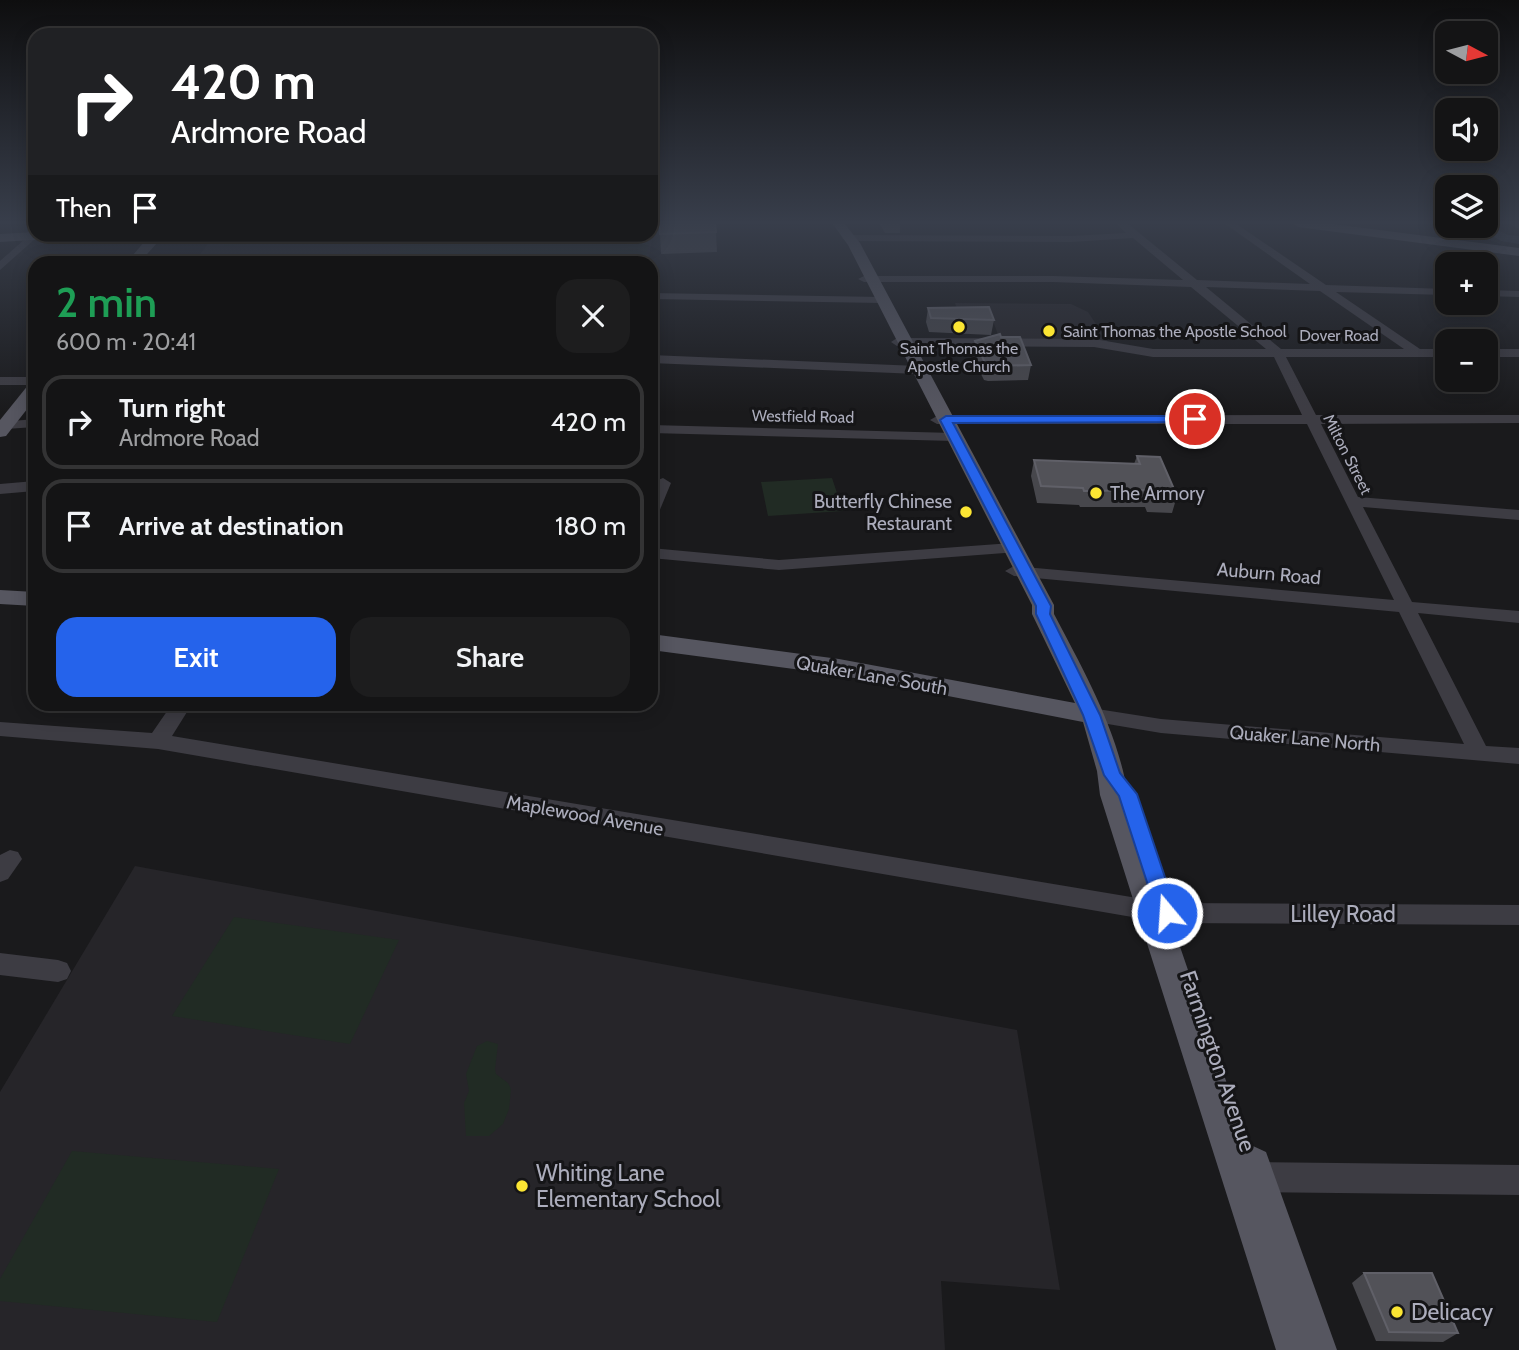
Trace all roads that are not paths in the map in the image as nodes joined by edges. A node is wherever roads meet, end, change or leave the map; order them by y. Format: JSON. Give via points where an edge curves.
{"nodes":[{"id":1,"x":871,"y":286,"type":"edge"},
{"id":2,"x":1197,"y":286,"type":"joint"},
{"id":3,"x":1319,"y":286,"type":"edge"},
{"id":4,"x":1325,"y":290,"type":"junction"},
{"id":5,"x":1435,"y":292,"type":"edge"},
{"id":6,"x":1498,"y":293,"type":"edge"},
{"id":7,"x":1519,"y":293,"type":"edge"},
{"id":8,"x":658,"y":296,"type":"edge"},
{"id":9,"x":878,"y":300,"type":"junction"},
{"id":10,"x":900,"y":342,"type":"junction"},
{"id":11,"x":1416,"y":352,"type":"junction"},
{"id":12,"x":1435,"y":352,"type":"edge"},
{"id":13,"x":1278,"y":353,"type":"junction"},
{"id":14,"x":1498,"y":353,"type":"edge"},
{"id":15,"x":1519,"y":353,"type":"edge"},
{"id":16,"x":658,"y":359,"type":"edge"},
{"id":17,"x":914,"y":370,"type":"junction"},
{"id":18,"x":28,"y":381,"type":"edge"},
{"id":19,"x":0,"y":382,"type":"edge"},
{"id":20,"x":28,"y":397,"type":"edge"},
{"id":21,"x":1311,"y":419,"type":"junction"},
{"id":22,"x":1519,"y":419,"type":"edge"},
{"id":23,"x":28,"y":424,"type":"edge"},
{"id":24,"x":3,"y":428,"type":"edge"},
{"id":25,"x":658,"y":429,"type":"edge"},
{"id":26,"x":946,"y":429,"type":"junction"},
{"id":27,"x":663,"y":483,"type":"dead end"},
{"id":28,"x":28,"y":487,"type":"edge"},
{"id":29,"x":0,"y":489,"type":"edge"},
{"id":30,"x":658,"y":495,"type":"edge"},
{"id":31,"x":1353,"y":501,"type":"junction"},
{"id":32,"x":1519,"y":515,"type":"edge"},
{"id":33,"x":1007,"y":548,"type":"junction"},
{"id":34,"x":658,"y":554,"type":"edge"},
{"id":35,"x":1020,"y":572,"type":"junction"},
{"id":36,"x":0,"y":597,"type":"edge"},
{"id":37,"x":28,"y":598,"type":"edge"},
{"id":38,"x":1403,"y":606,"type":"junction"},
{"id":39,"x":1519,"y":617,"type":"edge"},
{"id":40,"x":658,"y":643,"type":"edge"},
{"id":41,"x":177,"y":711,"type":"edge"},
{"id":42,"x":1091,"y":715,"type":"junction"},
{"id":43,"x":0,"y":729,"type":"edge"},
{"id":44,"x":158,"y":741,"type":"junction"},
{"id":45,"x":1479,"y":752,"type":"junction"},
{"id":46,"x":1519,"y":756,"type":"edge"},
{"id":47,"x":1159,"y":912,"type":"junction"},
{"id":48,"x":1519,"y":915,"type":"edge"},
{"id":49,"x":0,"y":964,"type":"edge"},
{"id":50,"x":58,"y":971,"type":"dead end"},
{"id":51,"x":1248,"y":1177,"type":"junction"},
{"id":52,"x":1519,"y":1180,"type":"edge"},
{"id":53,"x":1297,"y":1350,"type":"edge"},
{"id":54,"x":1316,"y":1350,"type":"edge"}],
"edges":[{"from":1,"to":9,"type":"main road","name":"Farmington Avenue"},
{"from":2,"to":4,"type":"street"},
{"from":2,"to":13,"type":"street","name":"Milton Street"},
{"from":3,"to":4,"type":"street"},
{"from":4,"to":5,"type":"street"},
{"from":4,"to":11,"type":"street"},
{"from":6,"to":7,"type":"street"},
{"from":8,"to":9,"type":"street"},
{"from":9,"to":10,"type":"main road","name":"Farmington Avenue"},
{"from":10,"to":13,"type":"street","name":"Dover Road","via":[[1094,343],[1145,352]]},
{"from":10,"to":17,"type":"main road","name":"Farmington Avenue"},
{"from":11,"to":12,"type":"street","name":"Dover Road"},
{"from":11,"to":13,"type":"street","name":"Dover Road"},
{"from":13,"to":21,"type":"street","name":"Milton Street"},
{"from":14,"to":15,"type":"street"},
{"from":16,"to":17,"type":"street"},
{"from":17,"to":26,"type":"main road","name":"Farmington Avenue"},
{"from":18,"to":19,"type":"street"},
{"from":20,"to":24,"type":"main road"},
{"from":21,"to":22,"type":"street","name":"Westfield Road"},
{"from":21,"to":26,"type":"street","name":"Westfield Road"},
{"from":21,"to":31,"type":"street","name":"Milton Street"},
{"from":23,"to":24,"type":"street"},
{"from":25,"to":26,"type":"street","name":"Westfield Road"},
{"from":26,"to":33,"type":"main road","name":"Farmington Avenue"},
{"from":27,"to":30,"type":"street"},
{"from":28,"to":29,"type":"street"},
{"from":31,"to":32,"type":"street"},
{"from":31,"to":38,"type":"street","name":"Milton Street"},
{"from":33,"to":34,"type":"street","via":[[779,565]]},
{"from":33,"to":35,"type":"main road","name":"Farmington Avenue"},
{"from":35,"to":38,"type":"street","name":"Auburn Road"},
{"from":35,"to":42,"type":"main road","name":"Farmington Avenue","via":[[1033,607],[1043,614]]},
{"from":36,"to":37,"type":"main road"},
{"from":38,"to":39,"type":"street","name":"Auburn Road"},
{"from":38,"to":45,"type":"street","name":"Milton Street"},
{"from":40,"to":42,"type":"main road","name":"Quaker Lane South","via":[[839,667]]},
{"from":41,"to":44,"type":"street"},
{"from":42,"to":45,"type":"street","name":"Quaker Lane North","via":[[1161,726]]},
{"from":42,"to":47,"type":"main road","name":"Farmington Avenue","via":[[1113,775],[1128,794]]},
{"from":43,"to":44,"type":"street","name":"Maplewood Avenue"},
{"from":44,"to":47,"type":"street","name":"Maplewood Avenue"},
{"from":45,"to":46,"type":"street","name":"Quaker Lane North"},
{"from":47,"to":48,"type":"street","name":"Lilley Road"},
{"from":47,"to":51,"type":"main road","name":"Farmington Avenue"},
{"from":49,"to":50,"type":"street"},
{"from":51,"to":52,"type":"street"},
{"from":51,"to":53,"type":"main road","name":"Farmington Avenue"},
{"from":51,"to":54,"type":"main road","name":"Farmington Avenue"}]}
